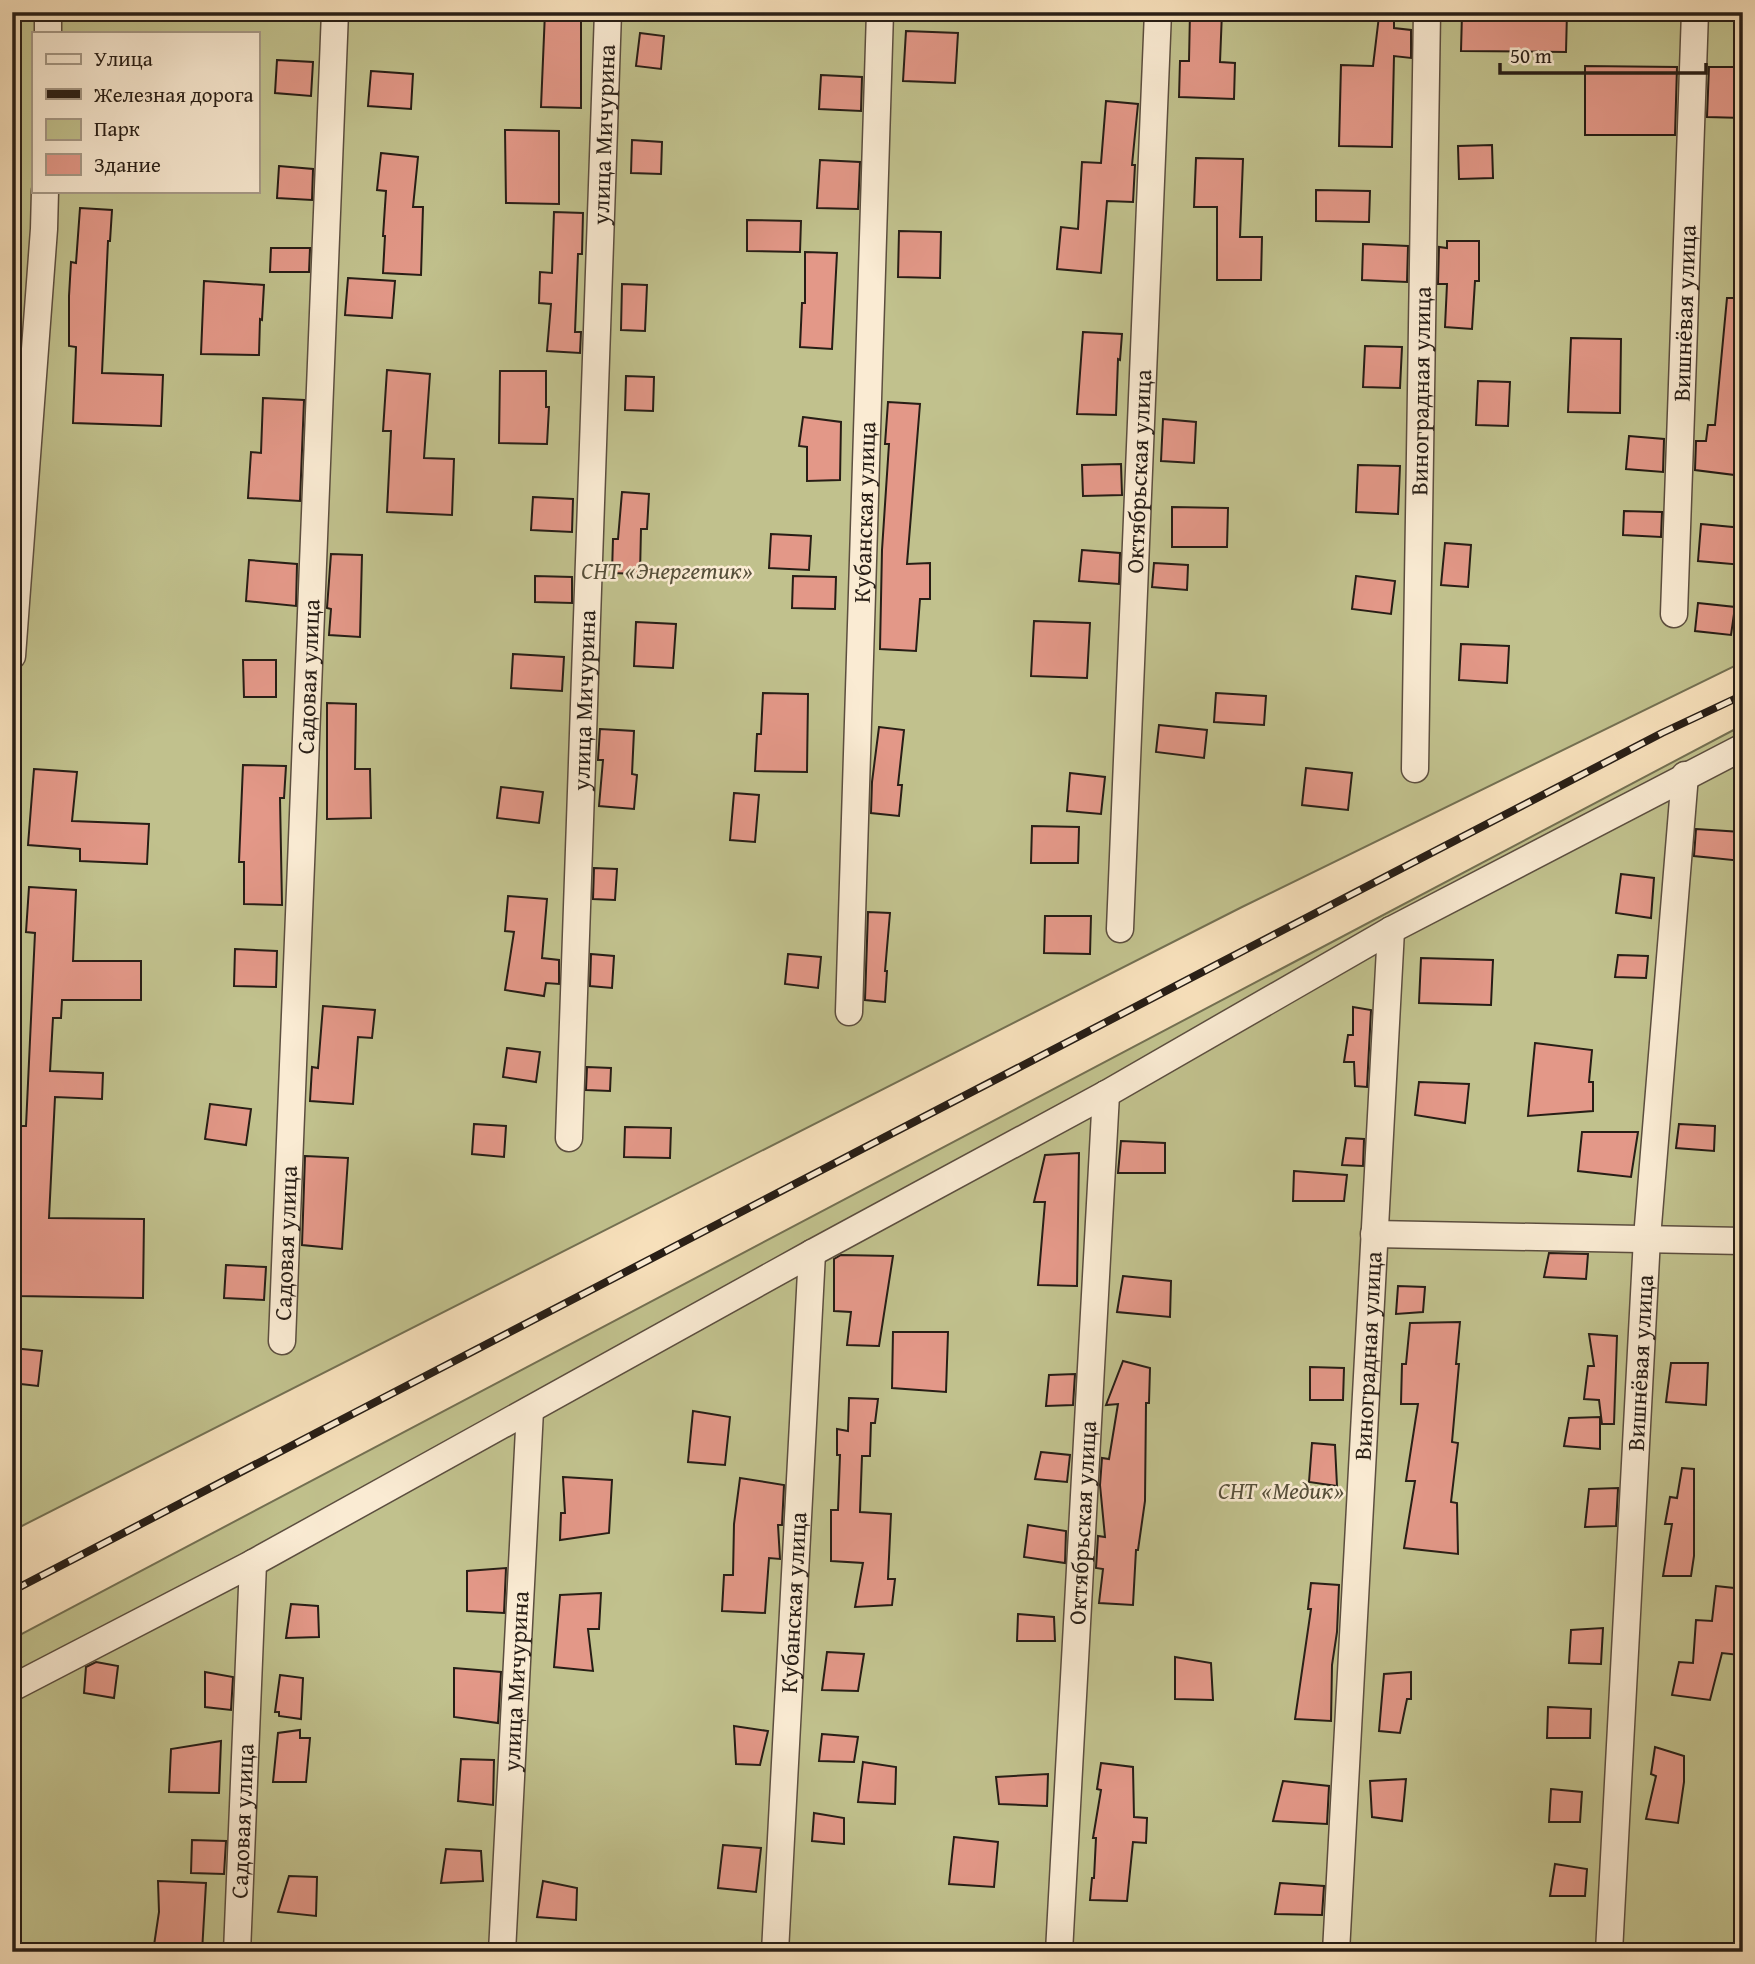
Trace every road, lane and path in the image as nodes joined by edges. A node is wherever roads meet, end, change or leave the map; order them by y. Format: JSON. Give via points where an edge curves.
{"nodes":[{"id":1,"x":48,"y":12,"type":"edge"},
{"id":2,"x":335,"y":12,"type":"edge"},
{"id":3,"x":608,"y":12,"type":"edge"},
{"id":4,"x":880,"y":12,"type":"edge"},
{"id":5,"x":1158,"y":12,"type":"edge"},
{"id":6,"x":1427,"y":12,"type":"edge"},
{"id":7,"x":1695,"y":12,"type":"edge"},
{"id":8,"x":48,"y":32,"type":"edge"},
{"id":9,"x":45,"y":192,"type":"edge"},
{"id":10,"x":1674,"y":614,"type":"dead end"},
{"id":11,"x":12,"y":656,"type":"edge"},
{"id":12,"x":1743,"y":747,"type":"edge"},
{"id":13,"x":1415,"y":769,"type":"dead end"},
{"id":14,"x":1685,"y":775,"type":"junction"},
{"id":15,"x":1120,"y":929,"type":"dead end"},
{"id":16,"x":1391,"y":930,"type":"junction"},
{"id":17,"x":849,"y":1012,"type":"dead end"},
{"id":18,"x":1105,"y":1094,"type":"junction"},
{"id":19,"x":569,"y":1138,"type":"dead end"},
{"id":20,"x":1374,"y":1234,"type":"junction"},
{"id":21,"x":1647,"y":1238,"type":"junction"},
{"id":22,"x":1743,"y":1241,"type":"edge"},
{"id":23,"x":812,"y":1253,"type":"junction"},
{"id":24,"x":282,"y":1341,"type":"dead end"},
{"id":25,"x":530,"y":1410,"type":"junction"},
{"id":26,"x":253,"y":1563,"type":"junction"},
{"id":27,"x":12,"y":1688,"type":"edge"},
{"id":28,"x":237,"y":1952,"type":"edge"},
{"id":29,"x":502,"y":1952,"type":"edge"},
{"id":30,"x":775,"y":1952,"type":"edge"},
{"id":31,"x":1059,"y":1952,"type":"edge"},
{"id":32,"x":1336,"y":1952,"type":"edge"},
{"id":33,"x":1609,"y":1952,"type":"edge"}],
"edges":[{"from":1,"to":8,"type":"street"},
{"from":2,"to":24,"type":"street","name":"Садовая улица"},
{"from":3,"to":19,"type":"street","name":"улица Мичурина"},
{"from":4,"to":17,"type":"street","name":"Кубанская улица"},
{"from":5,"to":15,"type":"street","name":"Октябрьская улица"},
{"from":6,"to":13,"type":"street","name":"Виноградная улица"},
{"from":7,"to":10,"type":"street","name":"Вишнёвая улица"},
{"from":9,"to":11,"type":"street"},
{"from":12,"to":14,"type":"street"},
{"from":14,"to":16,"type":"street"},
{"from":14,"to":21,"type":"street","name":"Вишнёвая улица"},
{"from":16,"to":18,"type":"street"},
{"from":16,"to":20,"type":"street","name":"Виноградная улица"},
{"from":18,"to":23,"type":"street"},
{"from":18,"to":31,"type":"street","name":"Октябрьская улица"},
{"from":20,"to":21,"type":"street"},
{"from":20,"to":32,"type":"street","name":"Виноградная улица"},
{"from":21,"to":22,"type":"street"},
{"from":21,"to":33,"type":"street","name":"Вишнёвая улица"},
{"from":23,"to":25,"type":"street"},
{"from":23,"to":30,"type":"street","name":"Кубанская улица"},
{"from":25,"to":26,"type":"street"},
{"from":25,"to":29,"type":"street","name":"улица Мичурина"},
{"from":26,"to":27,"type":"street"},
{"from":26,"to":28,"type":"street","name":"Садовая улица"}]}
